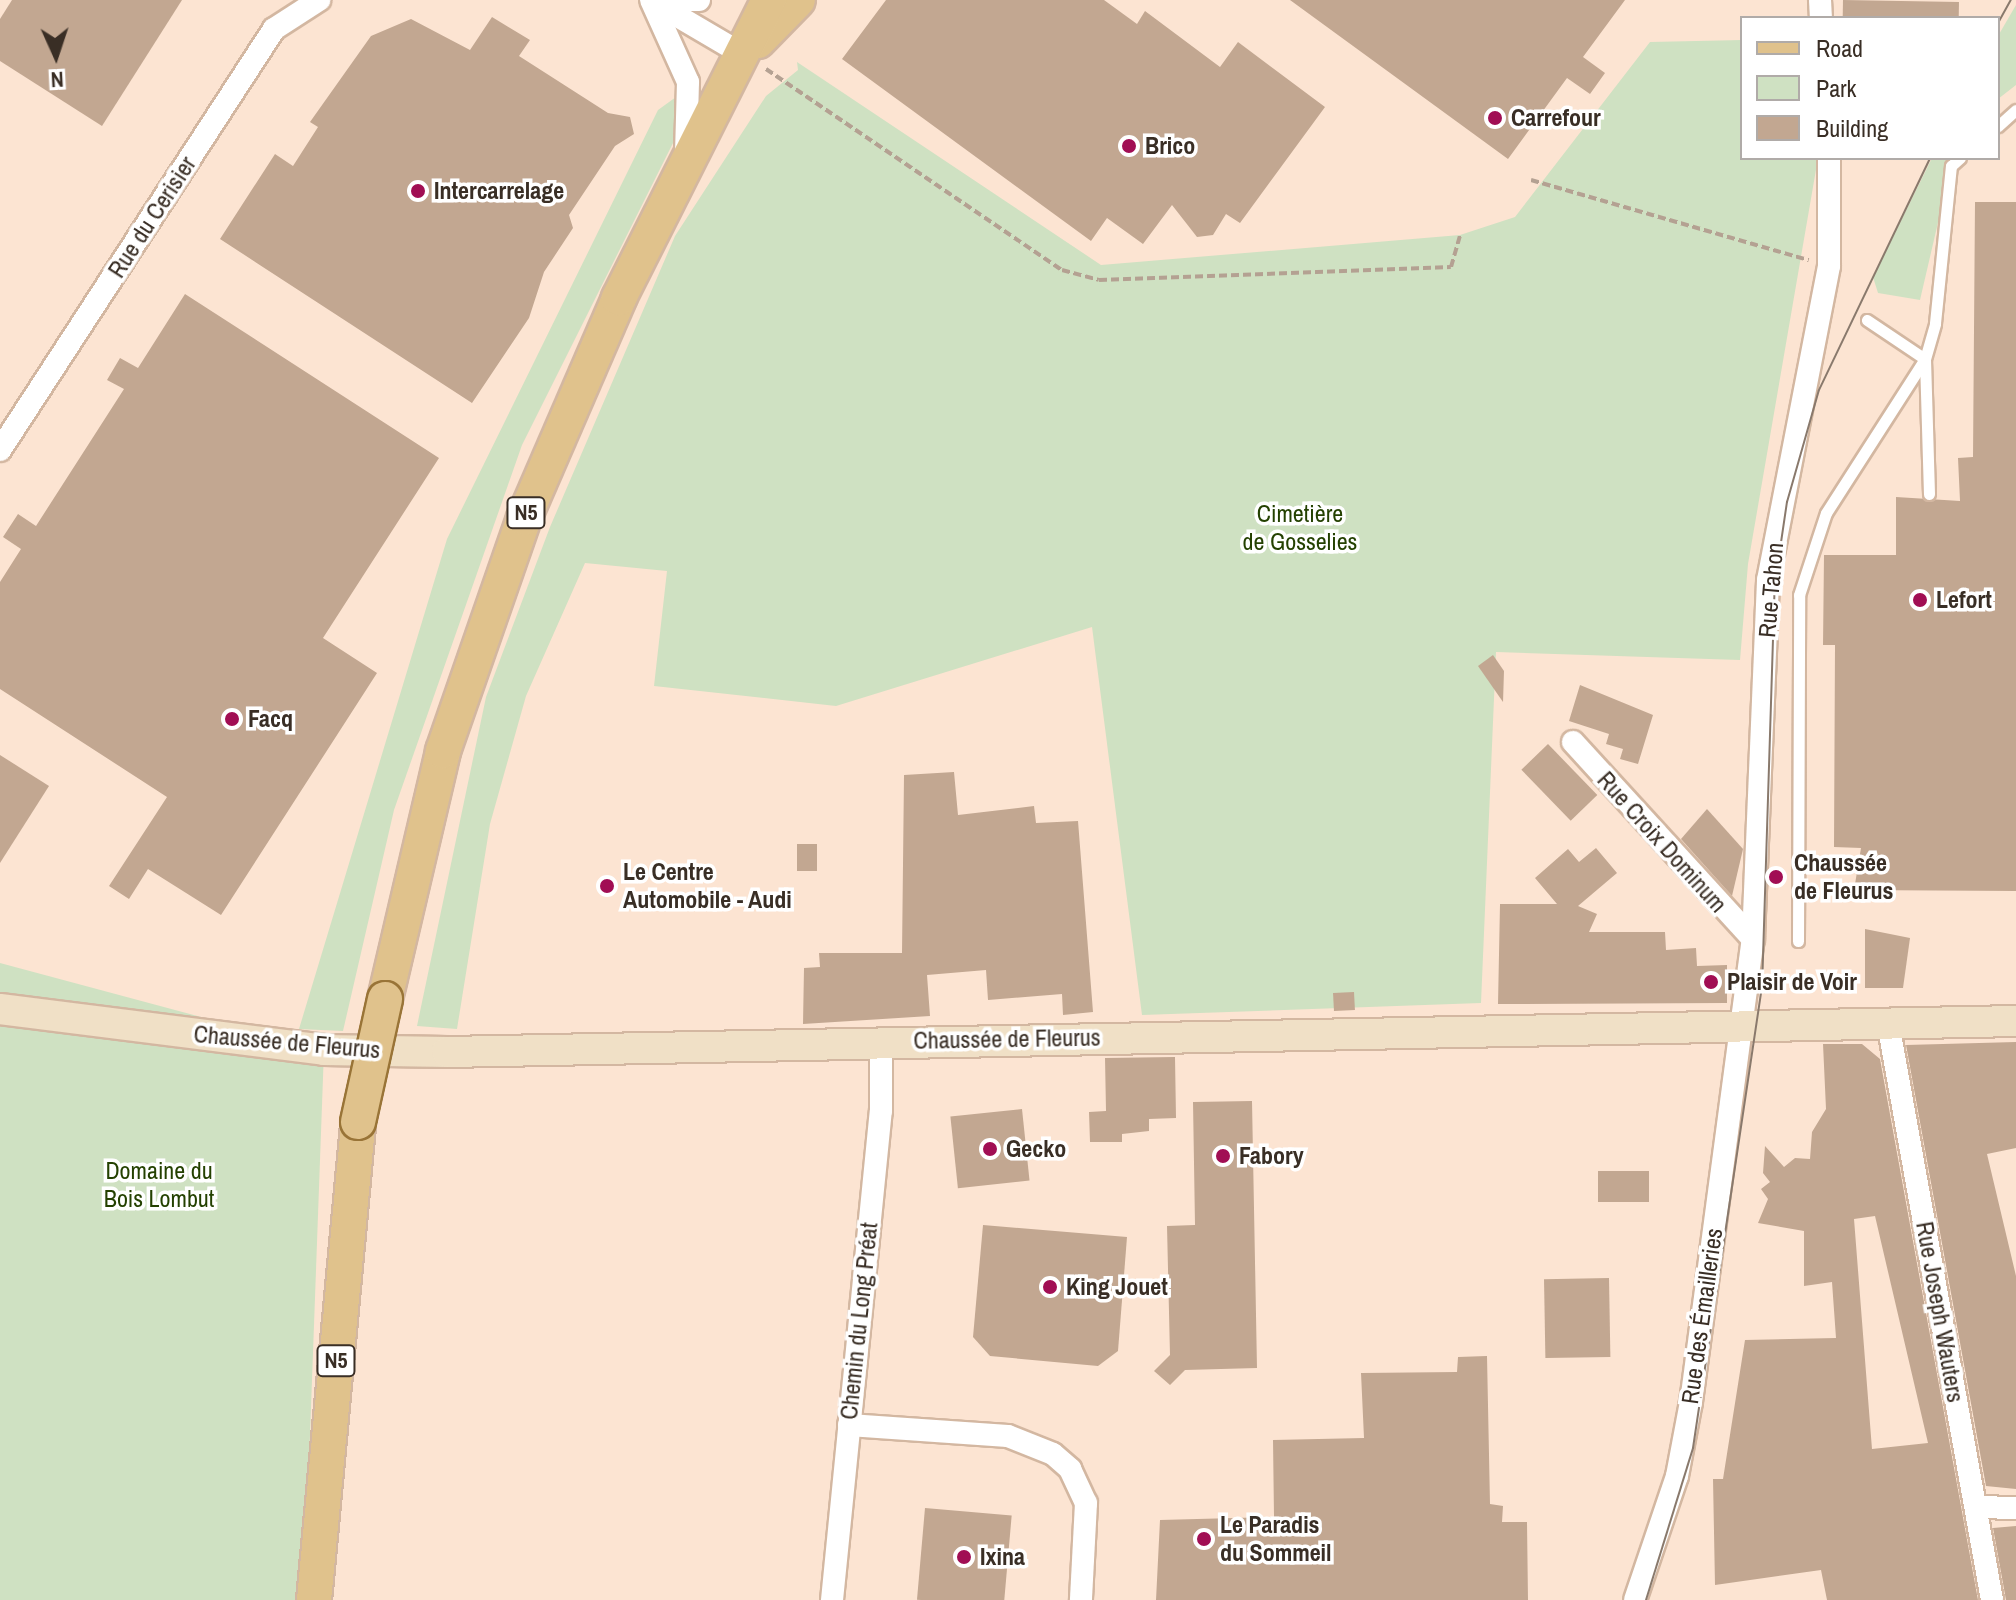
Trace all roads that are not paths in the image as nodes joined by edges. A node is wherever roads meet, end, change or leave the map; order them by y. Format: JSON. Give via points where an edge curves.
{"nodes":[{"id":1,"x":319,"y":0,"type":"edge"},
{"id":2,"x":652,"y":0,"type":"edge"},
{"id":3,"x":699,"y":0,"type":"edge"},
{"id":4,"x":769,"y":0,"type":"edge"},
{"id":5,"x":798,"y":0,"type":"edge"},
{"id":6,"x":744,"y":55,"type":"junction"},
{"id":7,"x":2016,"y":110,"type":"edge"},
{"id":8,"x":2000,"y":124,"type":"edge"},
{"id":9,"x":1829,"y":160,"type":"edge"},
{"id":10,"x":1958,"y":160,"type":"edge"},
{"id":11,"x":686,"y":167,"type":"junction"},
{"id":12,"x":1867,"y":320,"type":"dead end"},
{"id":13,"x":1925,"y":359,"type":"junction"},
{"id":14,"x":0,"y":450,"type":"edge"},
{"id":15,"x":1929,"y":494,"type":"dead end"},
{"id":16,"x":1573,"y":742,"type":"dead end"},
{"id":17,"x":1753,"y":939,"type":"junction"},
{"id":18,"x":1798,"y":941,"type":"dead end"},
{"id":19,"x":0,"y":1009,"type":"edge"},
{"id":20,"x":2016,"y":1021,"type":"edge"},
{"id":21,"x":1888,"y":1023,"type":"junction"},
{"id":22,"x":1741,"y":1026,"type":"junction"},
{"id":23,"x":881,"y":1042,"type":"junction"},
{"id":24,"x":849,"y":1425,"type":"junction"},
{"id":25,"x":1976,"y":1507,"type":"junction"},
{"id":26,"x":2016,"y":1508,"type":"edge"},
{"id":27,"x":314,"y":1600,"type":"edge"},
{"id":28,"x":832,"y":1600,"type":"edge"},
{"id":29,"x":1081,"y":1600,"type":"edge"},
{"id":30,"x":1635,"y":1600,"type":"edge"},
{"id":31,"x":1992,"y":1600,"type":"edge"}],
"edges":[{"from":1,"to":14,"type":"street","name":"Rue du Cerisier","via":[[274,29]]},
{"from":2,"to":3,"type":"street"},
{"from":2,"to":6,"type":"street"},
{"from":2,"to":11,"type":"street","via":[[688,82]]},
{"from":4,"to":6,"type":"main road","number":"N5"},
{"from":5,"to":6,"type":"main road","number":"N5"},
{"from":6,"to":11,"type":"main road","number":"N5"},
{"from":7,"to":8,"type":"lane"},
{"from":9,"to":17,"type":"street","name":"Rue Tahon","via":[[1829,266],[1768,580]]},
{"from":10,"to":13,"type":"lane","via":[[1951,166]]},
{"from":11,"to":27,"type":"main road","number":"N5","bridge":true,"via":[[619,298],[524,518],[443,751],[358,1122]]},
{"from":12,"to":13,"type":"lane"},
{"from":13,"to":15,"type":"lane"},
{"from":13,"to":18,"type":"lane","via":[[1826,513],[1799,595]]},
{"from":16,"to":17,"type":"street","name":"Rue Croix Dominum"},
{"from":17,"to":22,"type":"street","name":"Rue Tahon"},
{"from":19,"to":23,"type":"main road","name":"Chaussée de Fleurus","via":[[324,1050]]},
{"from":20,"to":21,"type":"main road","name":"Chaussée de Fleurus"},
{"from":21,"to":22,"type":"main road","name":"Chaussée de Fleurus"},
{"from":21,"to":25,"type":"street","name":"Rue Joseph Wauters"},
{"from":22,"to":23,"type":"main road","name":"Chaussée de Fleurus"},
{"from":22,"to":30,"type":"street","name":"Rue des Émailleries","via":[[1684,1447]]},
{"from":23,"to":24,"type":"street","name":"Chemin du Long Préat"},
{"from":24,"to":28,"type":"street","name":"Chemin du Long Préat"},
{"from":24,"to":29,"type":"street","via":[[1008,1436],[1053,1454],[1070,1469],[1086,1503]]},
{"from":25,"to":26,"type":"street"},
{"from":25,"to":31,"type":"street","name":"Rue Joseph Wauters"}]}
